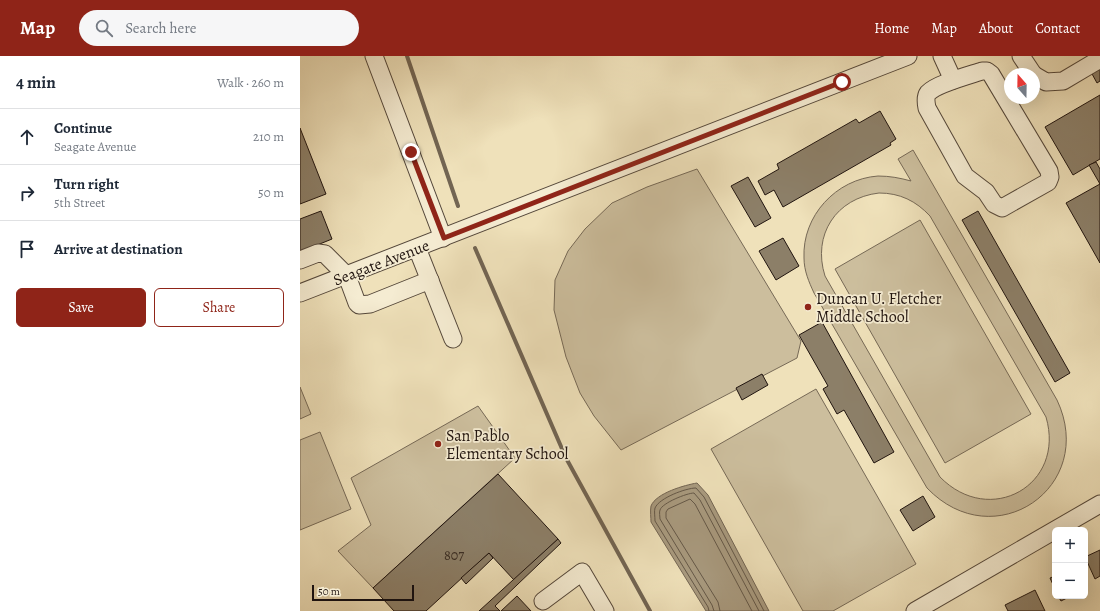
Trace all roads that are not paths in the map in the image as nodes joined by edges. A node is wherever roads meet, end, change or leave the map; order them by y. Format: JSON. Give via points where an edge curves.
{"nodes":[{"id":1,"x":374,"y":56,"type":"edge"},
{"id":2,"x":907,"y":56,"type":"edge"},
{"id":3,"x":942,"y":56,"type":"edge"},
{"id":4,"x":1021,"y":56,"type":"edge"},
{"id":5,"x":1100,"y":59,"type":"edge"},
{"id":6,"x":1029,"y":68,"type":"edge"},
{"id":7,"x":1040,"y":78,"type":"edge"},
{"id":8,"x":953,"y":80,"type":"junction"},
{"id":9,"x":444,"y":238,"type":"junction"},
{"id":10,"x":417,"y":248,"type":"junction"},
{"id":11,"x":300,"y":260,"type":"edge"},
{"id":12,"x":347,"y":276,"type":"junction"},
{"id":13,"x":430,"y":280,"type":"junction"},
{"id":14,"x":300,"y":293,"type":"edge"},
{"id":15,"x":454,"y":339,"type":"dead end"},
{"id":16,"x":1100,"y":504,"type":"edge"},
{"id":17,"x":542,"y":601,"type":"dead end"},
{"id":18,"x":605,"y":611,"type":"edge"},
{"id":19,"x":915,"y":611,"type":"edge"}],
"edges":[{"from":1,"to":9,"type":"street"},
{"from":2,"to":9,"type":"street","name":"Seagate Avenue"},
{"from":3,"to":8,"type":"street"},
{"from":4,"to":6,"type":"street"},
{"from":5,"to":7,"type":"street","via":[[1063,81],[1046,82]]},
{"from":8,"to":8,"type":"street","via":[[928,93],[926,100],[927,108],[965,176],[986,192],[994,204],[1002,208],[1048,182],[1049,171],[991,74],[982,71]]},
{"from":9,"to":10,"type":"street","name":"Seagate Avenue"},
{"from":10,"to":12,"type":"street","name":"Seagate Avenue"},
{"from":10,"to":13,"type":"street"},
{"from":11,"to":12,"type":"street","via":[[318,253],[325,254]]},
{"from":12,"to":13,"type":"street","via":[[360,305]]},
{"from":12,"to":14,"type":"street","name":"Seagate Avenue"},
{"from":13,"to":15,"type":"street"},
{"from":16,"to":19,"type":"street"},
{"from":17,"to":18,"type":"street","via":[[582,572]]}]}
